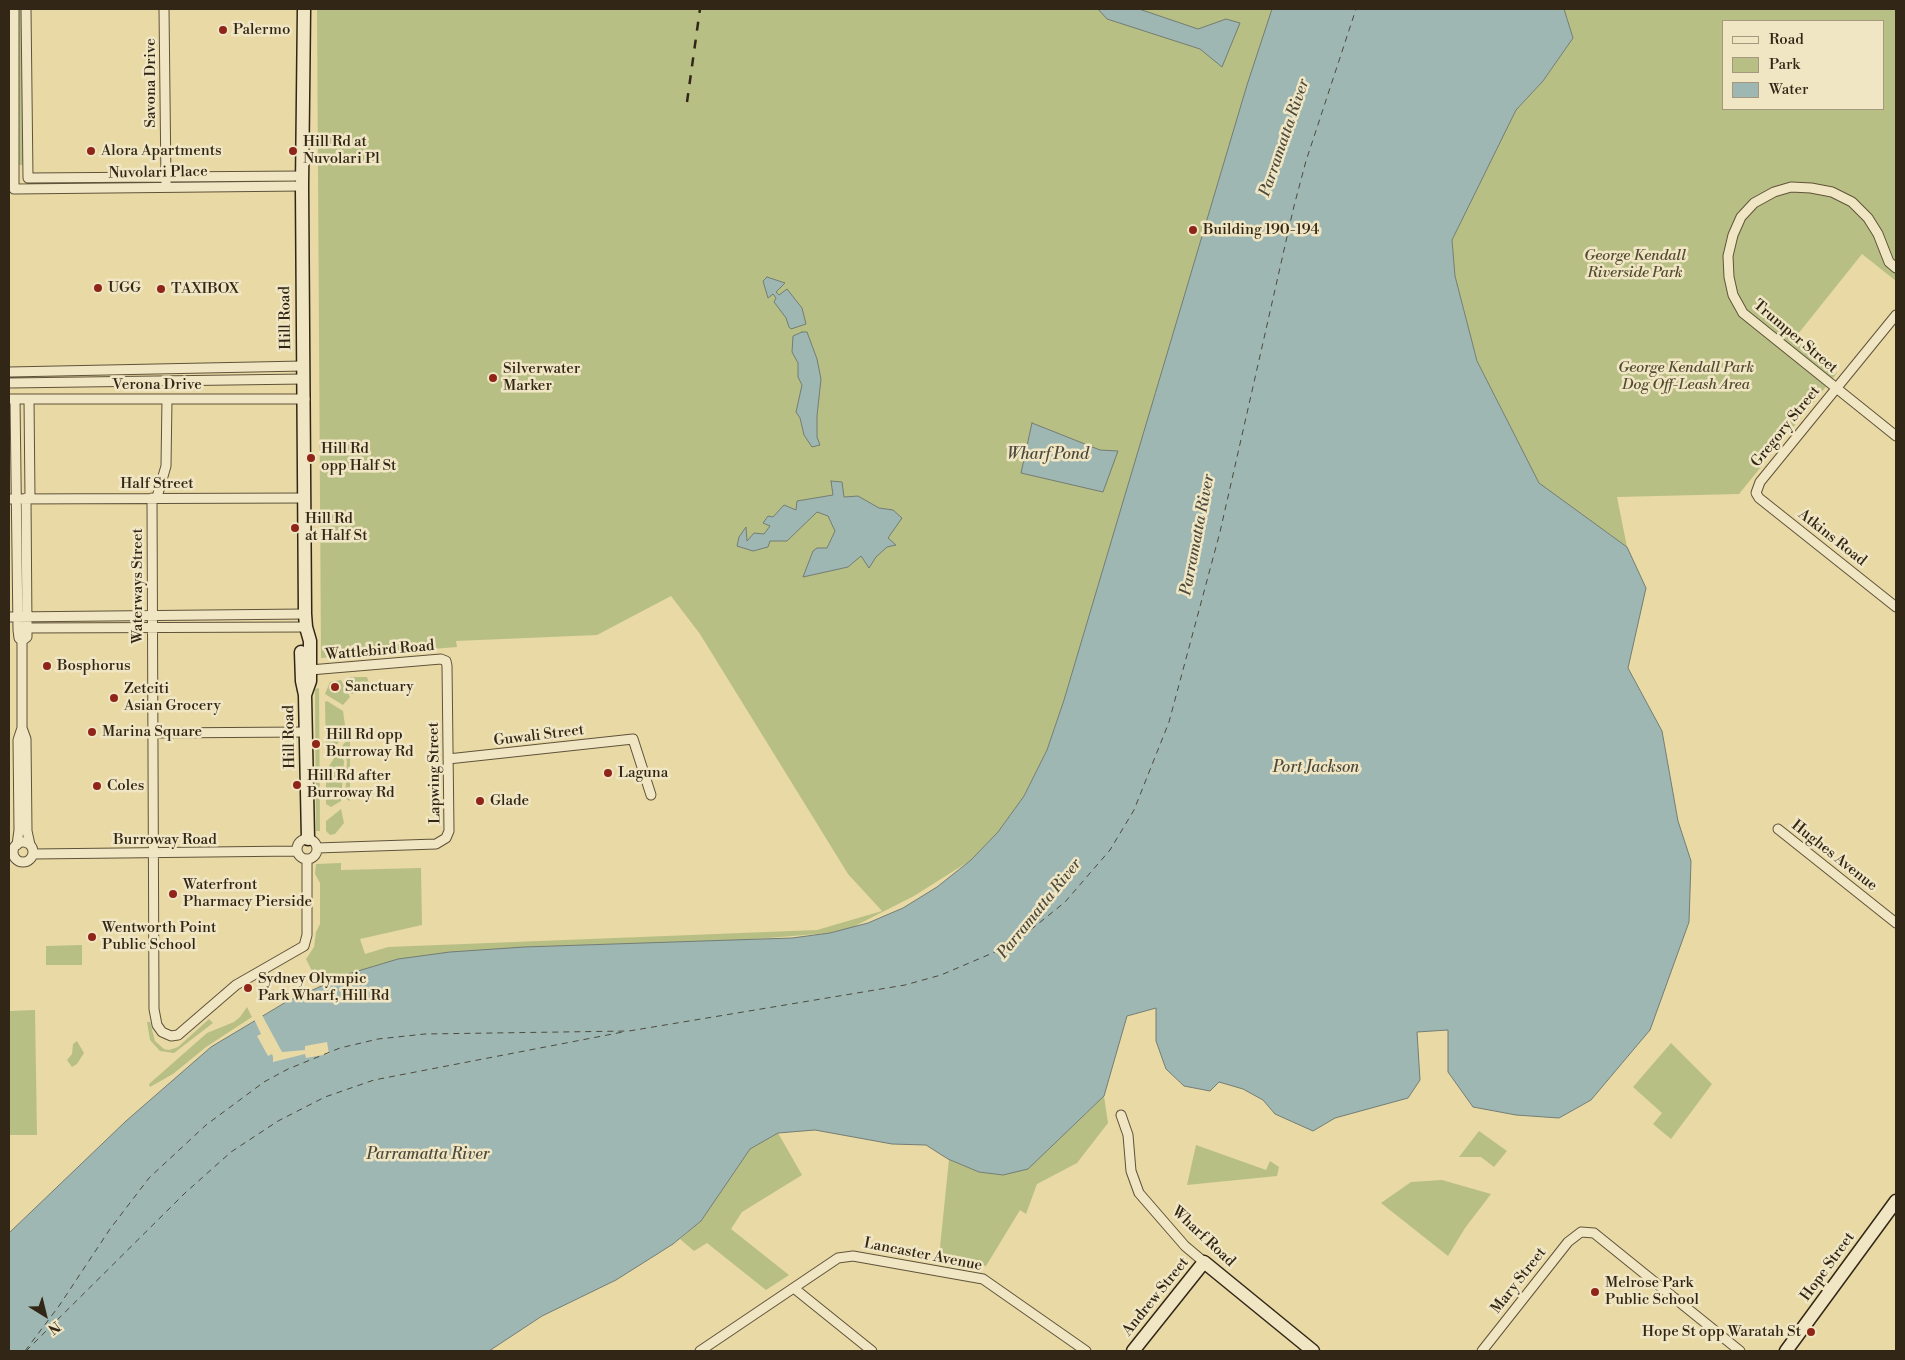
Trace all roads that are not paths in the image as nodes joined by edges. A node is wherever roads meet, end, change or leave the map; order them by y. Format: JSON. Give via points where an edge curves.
{"nodes":[{"id":1,"x":14,"y":9,"type":"edge"},
{"id":2,"x":26,"y":9,"type":"edge"},
{"id":3,"x":164,"y":9,"type":"edge"},
{"id":4,"x":304,"y":9,"type":"edge"},
{"id":5,"x":28,"y":178,"type":"junction"},
{"id":6,"x":302,"y":181,"type":"junction"},
{"id":7,"x":166,"y":182,"type":"junction"},
{"id":8,"x":14,"y":189,"type":"junction"},
{"id":9,"x":1893,"y":265,"type":"edge"},
{"id":10,"x":1896,"y":315,"type":"edge"},
{"id":11,"x":304,"y":366,"type":"junction"},
{"id":12,"x":166,"y":369,"type":"junction"},
{"id":13,"x":21,"y":371,"type":"junction"},
{"id":14,"x":9,"y":372,"type":"edge"},
{"id":15,"x":304,"y":380,"type":"junction"},
{"id":16,"x":166,"y":381,"type":"junction"},
{"id":17,"x":9,"y":383,"type":"edge"},
{"id":18,"x":21,"y":383,"type":"junction"},
{"id":19,"x":1836,"y":388,"type":"junction"},
{"id":20,"x":12,"y":399,"type":"edge"},
{"id":21,"x":29,"y":399,"type":"junction"},
{"id":22,"x":167,"y":399,"type":"junction"},
{"id":23,"x":305,"y":399,"type":"junction"},
{"id":24,"x":1896,"y":436,"type":"edge"},
{"id":25,"x":1757,"y":488,"type":"joint"},
{"id":26,"x":155,"y":498,"type":"junction"},
{"id":27,"x":305,"y":498,"type":"junction"},
{"id":28,"x":20,"y":499,"type":"edge"},
{"id":29,"x":1896,"y":607,"type":"edge"},
{"id":30,"x":152,"y":616,"type":"junction"},
{"id":31,"x":18,"y":617,"type":"edge"},
{"id":32,"x":305,"y":621,"type":"junction"},
{"id":33,"x":152,"y":627,"type":"junction"},
{"id":34,"x":23,"y":628,"type":"junction"},
{"id":35,"x":447,"y":666,"type":"joint"},
{"id":36,"x":310,"y":670,"type":"junction"},
{"id":37,"x":305,"y":695,"type":"junction"},
{"id":38,"x":22,"y":728,"type":"junction"},
{"id":39,"x":306,"y":732,"type":"junction"},
{"id":40,"x":153,"y":733,"type":"junction"},
{"id":41,"x":448,"y":759,"type":"junction"},
{"id":42,"x":651,"y":795,"type":"dead end"},
{"id":43,"x":1778,"y":829,"type":"dead end"},
{"id":44,"x":312,"y":843,"type":"junction"},
{"id":45,"x":31,"y":849,"type":"junction"},
{"id":46,"x":13,"y":850,"type":"edge"},
{"id":47,"x":297,"y":851,"type":"junction"},
{"id":48,"x":153,"y":854,"type":"junction"},
{"id":49,"x":307,"y":859,"type":"junction"},
{"id":50,"x":1896,"y":923,"type":"edge"},
{"id":51,"x":1121,"y":1115,"type":"dead end"},
{"id":52,"x":1896,"y":1201,"type":"edge"},
{"id":53,"x":1204,"y":1262,"type":"junction"},
{"id":54,"x":795,"y":1288,"type":"junction"},
{"id":55,"x":700,"y":1351,"type":"edge"},
{"id":56,"x":872,"y":1351,"type":"edge"},
{"id":57,"x":1086,"y":1351,"type":"edge"},
{"id":58,"x":1133,"y":1351,"type":"edge"},
{"id":59,"x":1313,"y":1351,"type":"edge"},
{"id":60,"x":1482,"y":1351,"type":"edge"},
{"id":61,"x":1740,"y":1351,"type":"edge"},
{"id":62,"x":1786,"y":1351,"type":"edge"}],
"edges":[{"from":1,"to":8,"type":"street"},
{"from":2,"to":5,"type":"street"},
{"from":3,"to":7,"type":"street","name":"Savona Drive"},
{"from":4,"to":6,"type":"street","name":"Hill Road"},
{"from":5,"to":7,"type":"street","name":"Nuvolari Place"},
{"from":5,"to":8,"type":"street"},
{"from":6,"to":7,"type":"street","name":"Nuvolari Place"},
{"from":6,"to":11,"type":"street","name":"Hill Road"},
{"from":7,"to":8,"type":"street","name":"Nuvolari Place"},
{"from":9,"to":19,"type":"street","name":"Trumper Street","via":[[1878,234],[1857,207],[1832,192],[1811,188],[1791,187],[1754,203],[1733,235],[1728,256],[1729,277],[1733,295],[1743,313]]},
{"from":10,"to":19,"type":"street","name":"Gregory Street"},
{"from":11,"to":12,"type":"street","name":"Verona Drive"},
{"from":11,"to":15,"type":"street","name":"Hill Road"},
{"from":12,"to":13,"type":"street","name":"Verona Drive"},
{"from":12,"to":16,"type":"street"},
{"from":13,"to":14,"type":"street","name":"Verona Drive"},
{"from":13,"to":18,"type":"street"},
{"from":15,"to":16,"type":"street","name":"Verona Drive"},
{"from":15,"to":23,"type":"street","name":"Hill Road"},
{"from":16,"to":18,"type":"street","name":"Verona Drive"},
{"from":17,"to":18,"type":"street","name":"Verona Drive"},
{"from":19,"to":24,"type":"street","name":"Trumper Street"},
{"from":19,"to":25,"type":"street","name":"Gregory Street"},
{"from":20,"to":21,"type":"street","name":"Verona Drive"},
{"from":20,"to":28,"type":"street"},
{"from":21,"to":22,"type":"street","name":"Verona Drive"},
{"from":21,"to":28,"type":"street"},
{"from":22,"to":23,"type":"street","name":"Verona Drive"},
{"from":22,"to":26,"type":"street","via":[[166,466]]},
{"from":23,"to":27,"type":"street","name":"Hill Road"},
{"from":25,"to":29,"type":"street","name":"Atkins Road","via":[[1759,498]]},
{"from":26,"to":27,"type":"street","name":"Half Street"},
{"from":26,"to":28,"type":"street","name":"Half Street"},
{"from":26,"to":30,"type":"street","name":"Waterways Street"},
{"from":27,"to":32,"type":"street","name":"Hill Road"},
{"from":28,"to":31,"type":"street"},
{"from":30,"to":31,"type":"street"},
{"from":30,"to":32,"type":"street"},
{"from":30,"to":33,"type":"street","name":"Waterways Street"},
{"from":31,"to":34,"type":"street"},
{"from":32,"to":33,"type":"street"},
{"from":32,"to":36,"type":"street","name":"Hill Road","via":[[310,641]]},
{"from":32,"to":37,"type":"street","name":"Hill Road","via":[[301,641]]},
{"from":33,"to":34,"type":"street"},
{"from":33,"to":40,"type":"street","name":"Waterways Street"},
{"from":34,"to":38,"type":"street","via":[[26,638],[22,641]]},
{"from":35,"to":36,"type":"street","name":"Wattlebird Road","via":[[441,659]]},
{"from":35,"to":41,"type":"street","name":"Lapwing Street"},
{"from":36,"to":37,"type":"street","name":"Hill Road"},
{"from":37,"to":39,"type":"street","name":"Hill Road"},
{"from":38,"to":45,"type":"street","via":[[26,739],[27,831]]},
{"from":38,"to":46,"type":"street","via":[[18,740],[19,830]]},
{"from":39,"to":40,"type":"street"},
{"from":39,"to":44,"type":"street","name":"Hill Road"},
{"from":40,"to":48,"type":"street","name":"Waterways Street"},
{"from":41,"to":42,"type":"street","name":"Guwali Street","via":[[633,739]]},
{"from":41,"to":44,"type":"street","name":"Lapwing Street","via":[[449,831],[443,842]]},
{"from":43,"to":50,"type":"street","name":"Hughes Avenue"},
{"from":44,"to":47,"type":"street","via":[[298,843]]},
{"from":44,"to":49,"type":"street","via":[[315,854]]},
{"from":45,"to":46,"type":"street","via":[[23,842]]},
{"from":45,"to":46,"type":"street","via":[[30,859],[24,862],[16,859]]},
{"from":45,"to":48,"type":"street","name":"Burroway Road"},
{"from":47,"to":48,"type":"street","name":"Burroway Road"},
{"from":47,"to":49,"type":"street","via":[[300,857]]},
{"from":48,"to":49,"type":"street","name":"Waterways Street","via":[[154,1009],[158,1028],[171,1036],[182,1032],[243,980],[304,946],[307,935]]},
{"from":51,"to":53,"type":"street","name":"Wharf Road","via":[[1128,1135],[1131,1171],[1139,1193],[1185,1246]]},
{"from":52,"to":62,"type":"street","name":"Hope Street"},
{"from":53,"to":58,"type":"street","name":"Andrew Street"},
{"from":53,"to":59,"type":"street","name":"Wharf Road"},
{"from":54,"to":55,"type":"street","name":"Lancaster Avenue"},
{"from":54,"to":56,"type":"street"},
{"from":54,"to":57,"type":"street","name":"Lancaster Avenue","via":[[838,1258],[853,1256],[984,1279]]},
{"from":60,"to":61,"type":"street","name":"Mary Street","via":[[1568,1242],[1581,1232],[1594,1233]]}]}
